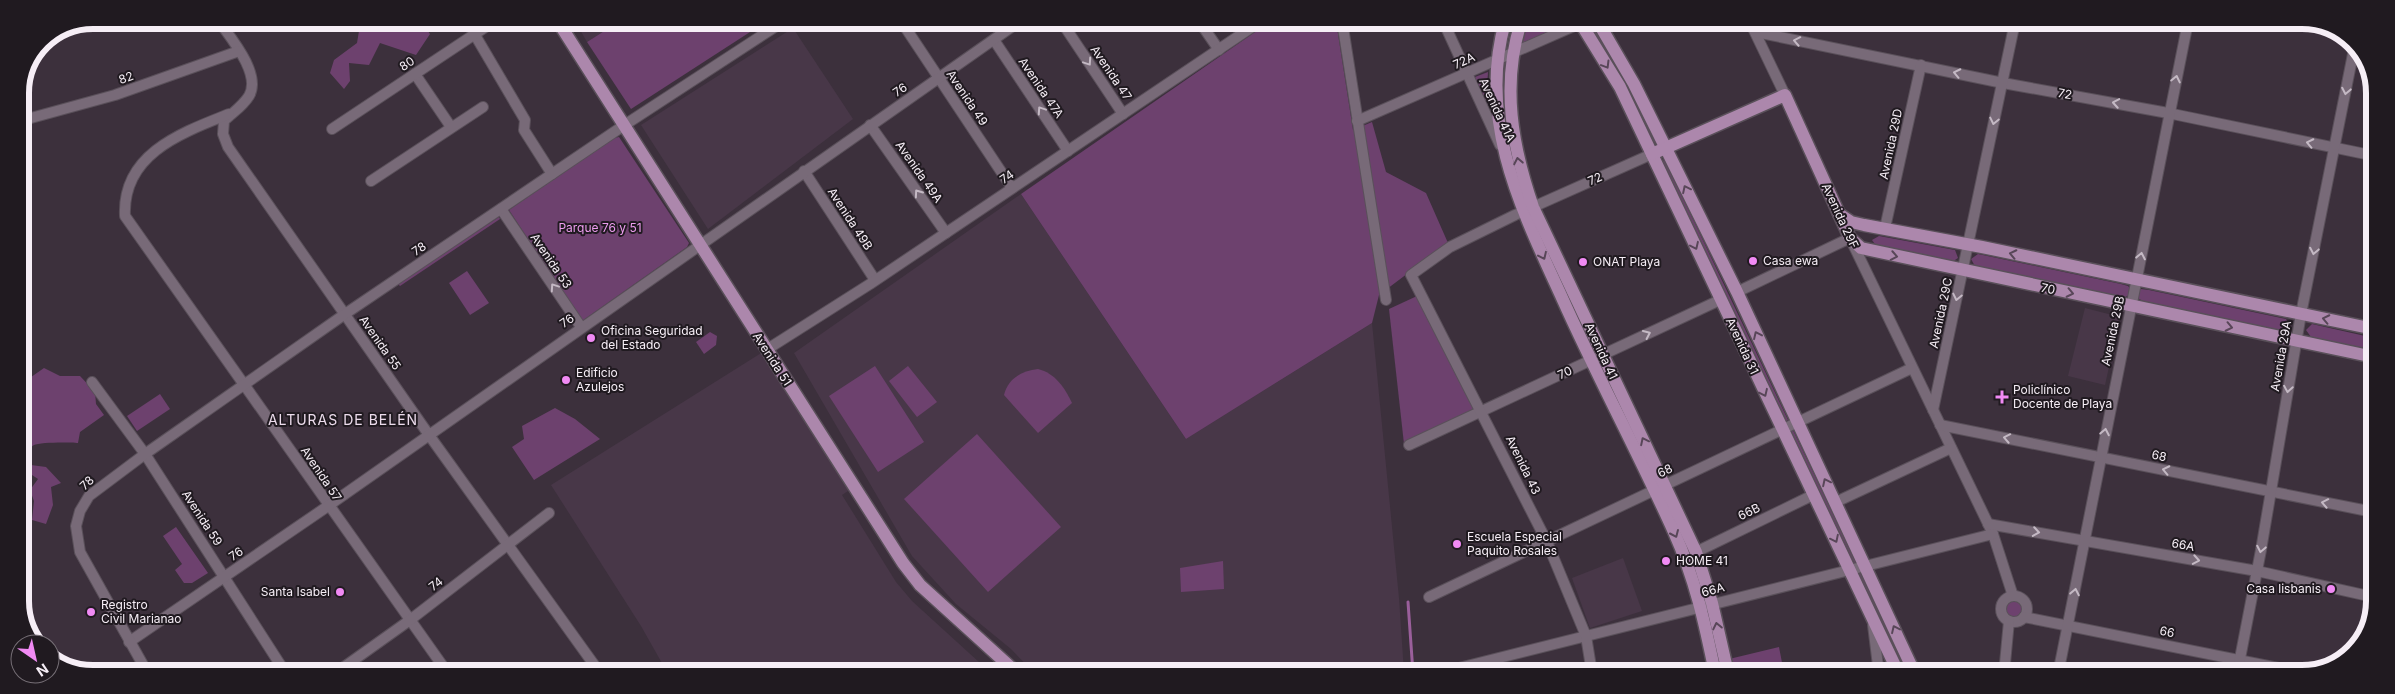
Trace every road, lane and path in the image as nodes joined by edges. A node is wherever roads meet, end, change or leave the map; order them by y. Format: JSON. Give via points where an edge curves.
{"nodes":[{"id":1,"x":224,"y":29,"type":"edge"},
{"id":2,"x":483,"y":29,"type":"edge"},
{"id":3,"x":563,"y":29,"type":"edge"},
{"id":4,"x":772,"y":29,"type":"edge"},
{"id":5,"x":906,"y":29,"type":"edge"},
{"id":6,"x":1009,"y":29,"type":"edge"},
{"id":7,"x":1066,"y":29,"type":"edge"},
{"id":8,"x":1204,"y":29,"type":"edge"},
{"id":9,"x":1249,"y":29,"type":"edge"},
{"id":10,"x":1343,"y":29,"type":"edge"},
{"id":11,"x":1446,"y":29,"type":"edge"},
{"id":12,"x":1504,"y":29,"type":"edge"},
{"id":13,"x":1519,"y":29,"type":"edge"},
{"id":14,"x":1565,"y":29,"type":"edge"},
{"id":15,"x":1585,"y":29,"type":"edge"},
{"id":16,"x":1602,"y":29,"type":"edge"},
{"id":17,"x":1754,"y":29,"type":"edge"},
{"id":18,"x":2014,"y":29,"type":"edge"},
{"id":19,"x":2186,"y":29,"type":"edge"},
{"id":20,"x":1756,"y":32,"type":"junction"},
{"id":21,"x":474,"y":35,"type":"junction"},
{"id":22,"x":994,"y":40,"type":"junction"},
{"id":23,"x":1219,"y":50,"type":"junction"},
{"id":24,"x":239,"y":51,"type":"junction"},
{"id":25,"x":1512,"y":53,"type":"junction"},
{"id":26,"x":2353,"y":54,"type":"edge"},
{"id":27,"x":1497,"y":60,"type":"junction"},
{"id":28,"x":1922,"y":65,"type":"junction"},
{"id":29,"x":415,"y":74,"type":"junction"},
{"id":30,"x":1466,"y":74,"type":"junction"},
{"id":31,"x":939,"y":78,"type":"junction"},
{"id":32,"x":2003,"y":83,"type":"junction"},
{"id":33,"x":1785,"y":95,"type":"junction"},
{"id":34,"x":482,"y":107,"type":"dead end"},
{"id":35,"x":231,"y":113,"type":"junction"},
{"id":36,"x":2168,"y":113,"type":"junction"},
{"id":37,"x":1123,"y":114,"type":"junction"},
{"id":38,"x":29,"y":119,"type":"edge"},
{"id":39,"x":1357,"y":121,"type":"junction"},
{"id":40,"x":870,"y":125,"type":"junction"},
{"id":41,"x":623,"y":126,"type":"junction"},
{"id":42,"x":451,"y":127,"type":"junction"},
{"id":43,"x":332,"y":129,"type":"dead end"},
{"id":44,"x":1666,"y":148,"type":"junction"},
{"id":45,"x":2334,"y":148,"type":"junction"},
{"id":46,"x":1068,"y":151,"type":"junction"},
{"id":47,"x":1505,"y":154,"type":"junction"},
{"id":48,"x":1652,"y":154,"type":"junction"},
{"id":49,"x":2366,"y":154,"type":"edge"},
{"id":50,"x":804,"y":171,"type":"junction"},
{"id":51,"x":552,"y":174,"type":"junction"},
{"id":52,"x":371,"y":181,"type":"dead end"},
{"id":53,"x":1012,"y":188,"type":"junction"},
{"id":54,"x":501,"y":209,"type":"junction"},
{"id":55,"x":1528,"y":210,"type":"junction"},
{"id":56,"x":1839,"y":214,"type":"junction"},
{"id":57,"x":1864,"y":225,"type":"junction"},
{"id":58,"x":1885,"y":228,"type":"junction"},
{"id":59,"x":946,"y":233,"type":"junction"},
{"id":60,"x":1850,"y":238,"type":"junction"},
{"id":61,"x":700,"y":244,"type":"junction"},
{"id":62,"x":1968,"y":244,"type":"junction"},
{"id":63,"x":1962,"y":270,"type":"junction"},
{"id":64,"x":1411,"y":275,"type":"joint"},
{"id":65,"x":2137,"y":279,"type":"junction"},
{"id":66,"x":875,"y":280,"type":"junction"},
{"id":67,"x":1736,"y":292,"type":"junction"},
{"id":68,"x":1386,"y":300,"type":"dead end"},
{"id":69,"x":1720,"y":300,"type":"junction"},
{"id":70,"x":2131,"y":306,"type":"junction"},
{"id":71,"x":345,"y":314,"type":"junction"},
{"id":72,"x":2301,"y":314,"type":"junction"},
{"id":73,"x":580,"y":327,"type":"junction"},
{"id":74,"x":2366,"y":327,"type":"edge"},
{"id":75,"x":2296,"y":341,"type":"junction"},
{"id":76,"x":766,"y":350,"type":"junction"},
{"id":77,"x":1602,"y":355,"type":"junction"},
{"id":78,"x":2366,"y":355,"type":"edge"},
{"id":79,"x":1590,"y":361,"type":"junction"},
{"id":80,"x":1912,"y":368,"type":"junction"},
{"id":81,"x":92,"y":382,"type":"dead end"},
{"id":82,"x":246,"y":385,"type":"junction"},
{"id":83,"x":1932,"y":410,"type":"junction"},
{"id":84,"x":1482,"y":411,"type":"junction"},
{"id":85,"x":1797,"y":422,"type":"junction"},
{"id":86,"x":1940,"y":426,"type":"junction"},
{"id":87,"x":1782,"y":429,"type":"junction"},
{"id":88,"x":429,"y":435,"type":"junction"},
{"id":89,"x":1409,"y":445,"type":"dead end"},
{"id":90,"x":1951,"y":448,"type":"junction"},
{"id":91,"x":145,"y":454,"type":"junction"},
{"id":92,"x":2101,"y":456,"type":"junction"},
{"id":93,"x":1660,"y":487,"type":"junction"},
{"id":94,"x":2271,"y":492,"type":"junction"},
{"id":95,"x":1813,"y":495,"type":"junction"},
{"id":96,"x":1836,"y":502,"type":"junction"},
{"id":97,"x":328,"y":506,"type":"junction"},
{"id":98,"x":2366,"y":511,"type":"edge"},
{"id":99,"x":549,"y":512,"type":"dead end"},
{"id":100,"x":1991,"y":529,"type":"junction"},
{"id":101,"x":2085,"y":540,"type":"junction"},
{"id":102,"x":1547,"y":542,"type":"junction"},
{"id":103,"x":508,"y":543,"type":"junction"},
{"id":104,"x":1696,"y":552,"type":"junction"},
{"id":105,"x":1866,"y":566,"type":"junction"},
{"id":106,"x":1850,"y":571,"type":"junction"},
{"id":107,"x":2257,"y":571,"type":"junction"},
{"id":108,"x":224,"y":576,"type":"junction"},
{"id":109,"x":2366,"y":595,"type":"edge"},
{"id":110,"x":2013,"y":596,"type":"junction"},
{"id":111,"x":1428,"y":597,"type":"dead end"},
{"id":112,"x":1706,"y":605,"type":"junction"},
{"id":113,"x":2024,"y":617,"type":"junction"},
{"id":114,"x":1873,"y":619,"type":"junction"},
{"id":115,"x":410,"y":620,"type":"junction"},
{"id":116,"x":2009,"y":621,"type":"junction"},
{"id":117,"x":2069,"y":625,"type":"junction"},
{"id":118,"x":1586,"y":636,"type":"junction"},
{"id":119,"x":129,"y":642,"type":"junction"},
{"id":120,"x":2240,"y":660,"type":"junction"},
{"id":121,"x":143,"y":665,"type":"edge"},
{"id":122,"x":281,"y":665,"type":"edge"},
{"id":123,"x":347,"y":665,"type":"edge"},
{"id":124,"x":442,"y":665,"type":"edge"},
{"id":125,"x":595,"y":665,"type":"edge"},
{"id":126,"x":1007,"y":665,"type":"edge"},
{"id":127,"x":1479,"y":665,"type":"edge"},
{"id":128,"x":1591,"y":665,"type":"edge"},
{"id":129,"x":1714,"y":665,"type":"edge"},
{"id":130,"x":1725,"y":665,"type":"edge"},
{"id":131,"x":1878,"y":665,"type":"edge"},
{"id":132,"x":1895,"y":665,"type":"edge"},
{"id":133,"x":1911,"y":665,"type":"edge"},
{"id":134,"x":2005,"y":665,"type":"edge"},
{"id":135,"x":2060,"y":665,"type":"edge"},
{"id":136,"x":2239,"y":665,"type":"edge"},
{"id":137,"x":2263,"y":665,"type":"edge"}],
"edges":[{"from":1,"to":24,"type":"street"},
{"from":2,"to":21,"type":"street","name":"80"},
{"from":3,"to":41,"type":"main road","name":"Avenida 51"},
{"from":4,"to":41,"type":"street","name":"78"},
{"from":5,"to":31,"type":"street","name":"Avenida 49"},
{"from":6,"to":22,"type":"street","name":"76"},
{"from":7,"to":37,"type":"street","name":"Avenida 47","one_way":true},
{"from":8,"to":23,"type":"street"},
{"from":9,"to":23,"type":"street","name":"74"},
{"from":10,"to":39,"type":"street"},
{"from":11,"to":30,"type":"street","name":"Avenida 41A"},
{"from":12,"to":27,"type":"main road","name":"Avenida 41"},
{"from":13,"to":25,"type":"main road","name":"Avenida 41"},
{"from":14,"to":25,"type":"street","name":"72A"},
{"from":15,"to":48,"type":"main road","name":"Avenida 31","one_way":true,"via":[[1620,87]]},
{"from":16,"to":44,"type":"main road","name":"Avenida 31"},
{"from":17,"to":20,"type":"street","name":"Avenida 29F"},
{"from":18,"to":32,"type":"street","name":"Avenida 29C"},
{"from":36,"to":19,"type":"street","name":"Avenida 29B","one_way":true},
{"from":28,"to":20,"type":"street","name":"72","one_way":true},
{"from":20,"to":33,"type":"street","name":"Avenida 29F"},
{"from":21,"to":29,"type":"street","name":"80"},
{"from":21,"to":51,"type":"street","via":[[524,120],[524,130]]},
{"from":22,"to":31,"type":"street","name":"76"},
{"from":46,"to":22,"type":"street","name":"Avenida 47A","one_way":true},
{"from":23,"to":37,"type":"street","name":"74"},
{"from":24,"to":35,"type":"street","via":[[250,72],[251,94],[240,109]]},
{"from":24,"to":38,"type":"street","name":"82","via":[[114,95]]},
{"from":25,"to":27,"type":"street","name":"72A"},
{"from":55,"to":25,"type":"main road","name":"Avenida 41","one_way":true,"via":[[1513,128]]},
{"from":26,"to":45,"type":"street","name":"Avenida 29A","one_way":true},
{"from":27,"to":30,"type":"street","name":"72A"},
{"from":27,"to":47,"type":"main road","name":"Avenida 41","via":[[1499,124]]},
{"from":32,"to":28,"type":"street","name":"72","one_way":true},
{"from":28,"to":58,"type":"street","name":"Avenida 29D"},
{"from":29,"to":42,"type":"street"},
{"from":29,"to":43,"type":"street","name":"80"},
{"from":30,"to":39,"type":"street","name":"72A"},
{"from":30,"to":47,"type":"street","name":"Avenida 41A"},
{"from":31,"to":40,"type":"street","name":"76"},
{"from":31,"to":53,"type":"street","name":"Avenida 49"},
{"from":36,"to":32,"type":"street","name":"72","one_way":true},
{"from":32,"to":62,"type":"street","name":"Avenida 29C","one_way":true},
{"from":33,"to":44,"type":"main road","name":"72"},
{"from":33,"to":56,"type":"main road","name":"Avenida 29F"},
{"from":34,"to":42,"type":"street"},
{"from":35,"to":71,"type":"street","name":"Avenida 55","via":[[223,127],[228,147]]},
{"from":35,"to":82,"type":"street","name":"Avenida 57","via":[[182,133],[146,158],[130,182],[124,204],[125,216]]},
{"from":45,"to":36,"type":"street","name":"72","one_way":true},
{"from":65,"to":36,"type":"street","name":"Avenida 29B","one_way":true},
{"from":37,"to":46,"type":"street","name":"74"},
{"from":39,"to":68,"type":"street"},
{"from":40,"to":50,"type":"street","name":"76"},
{"from":59,"to":40,"type":"street","name":"Avenida 49A","one_way":true},
{"from":41,"to":51,"type":"street","name":"78"},
{"from":41,"to":61,"type":"main road","name":"Avenida 51"},
{"from":42,"to":52,"type":"street"},
{"from":44,"to":48,"type":"main road","name":"72"},
{"from":67,"to":44,"type":"main road","name":"Avenida 31","one_way":true},
{"from":45,"to":49,"type":"street","name":"72"},
{"from":45,"to":72,"type":"street","name":"Avenida 29A","one_way":true},
{"from":46,"to":53,"type":"street","name":"74"},
{"from":47,"to":55,"type":"main road","name":"Avenida 41"},
{"from":48,"to":55,"type":"street","name":"72"},
{"from":48,"to":69,"type":"main road","name":"Avenida 31","one_way":true},
{"from":50,"to":61,"type":"street","name":"76"},
{"from":50,"to":66,"type":"street","name":"Avenida 49B"},
{"from":51,"to":54,"type":"street","name":"78"},
{"from":53,"to":59,"type":"street","name":"74"},
{"from":54,"to":71,"type":"street","name":"78"},
{"from":73,"to":54,"type":"street","name":"Avenida 53","one_way":true},
{"from":55,"to":64,"type":"street","name":"72","via":[[1450,247]]},
{"from":55,"to":77,"type":"main road","name":"Avenida 41"},
{"from":55,"to":79,"type":"main road","name":"Avenida 41","one_way":true},
{"from":56,"to":57,"type":"main road"},
{"from":56,"to":60,"type":"main road","name":"Avenida 29F"},
{"from":57,"to":58,"type":"main road"},
{"from":57,"to":60,"type":"main road","via":[[1854,230]]},
{"from":58,"to":62,"type":"main road"},
{"from":59,"to":66,"type":"street","name":"74"},
{"from":60,"to":63,"type":"main road","name":"70","one_way":true,"via":[[1871,252]]},
{"from":60,"to":67,"type":"street"},
{"from":60,"to":80,"type":"street","name":"Avenida 29F"},
{"from":61,"to":73,"type":"street","name":"76"},
{"from":61,"to":76,"type":"main road","name":"Avenida 51"},
{"from":62,"to":63,"type":"street","name":"Avenida 29C"},
{"from":65,"to":62,"type":"main road","one_way":true},
{"from":63,"to":70,"type":"main road","name":"70","one_way":true},
{"from":63,"to":83,"type":"street","name":"Avenida 29C","one_way":true},
{"from":64,"to":84,"type":"street","name":"Avenida 43"},
{"from":65,"to":70,"type":"street","name":"Avenida 29B"},
{"from":65,"to":72,"type":"main road"},
{"from":66,"to":76,"type":"street","name":"74"},
{"from":85,"to":67,"type":"main road","name":"Avenida 31","one_way":true},
{"from":77,"to":69,"type":"street","name":"70","one_way":true},
{"from":69,"to":87,"type":"main road","name":"Avenida 31","one_way":true},
{"from":70,"to":75,"type":"main road","name":"70","one_way":true},
{"from":92,"to":70,"type":"street","name":"Avenida 29B","one_way":true},
{"from":71,"to":82,"type":"street","name":"78"},
{"from":71,"to":88,"type":"street","name":"Avenida 55"},
{"from":74,"to":72,"type":"main road","one_way":true},
{"from":72,"to":75,"type":"street","name":"Avenida 29A"},
{"from":73,"to":88,"type":"street","name":"76"},
{"from":75,"to":78,"type":"main road","name":"70"},
{"from":75,"to":94,"type":"street","name":"Avenida 29A","one_way":true},
{"from":76,"to":126,"type":"main road","name":"Avenida 51","via":[[903,563],[920,585]]},
{"from":77,"to":79,"type":"street","name":"70"},
{"from":93,"to":77,"type":"main road","name":"Avenida 41","one_way":true},
{"from":79,"to":84,"type":"street","name":"70"},
{"from":79,"to":93,"type":"main road","name":"Avenida 41"},
{"from":80,"to":83,"type":"street","name":"Avenida 29F"},
{"from":80,"to":85,"type":"street","name":"68"},
{"from":81,"to":91,"type":"street","name":"Avenida 59"},
{"from":82,"to":91,"type":"street","name":"78"},
{"from":82,"to":97,"type":"street","name":"Avenida 57"},
{"from":83,"to":86,"type":"street"},
{"from":84,"to":89,"type":"street","name":"70"},
{"from":84,"to":102,"type":"street","name":"Avenida 43"},
{"from":85,"to":87,"type":"street","name":"68"},
{"from":96,"to":85,"type":"main road","name":"Avenida 31","one_way":true},
{"from":86,"to":90,"type":"street"},
{"from":92,"to":86,"type":"street","name":"68","one_way":true},
{"from":87,"to":93,"type":"street","name":"68"},
{"from":87,"to":95,"type":"main road","name":"Avenida 31"},
{"from":88,"to":97,"type":"street","name":"76"},
{"from":88,"to":103,"type":"street","name":"Avenida 55"},
{"from":90,"to":96,"type":"street"},
{"from":90,"to":100,"type":"street"},
{"from":91,"to":108,"type":"street","name":"Avenida 59"},
{"from":91,"to":119,"type":"street","name":"78","via":[[89,496],[76,526],[80,552]]},
{"from":94,"to":92,"type":"street","name":"68","one_way":true},
{"from":92,"to":101,"type":"street","name":"Avenida 29B"},
{"from":93,"to":102,"type":"street","name":"68"},
{"from":93,"to":104,"type":"main road","name":"Avenida 41"},
{"from":93,"to":112,"type":"main road","name":"Avenida 41","one_way":true,"via":[[1693,579]]},
{"from":98,"to":94,"type":"street","name":"68","one_way":true},
{"from":94,"to":107,"type":"street","name":"Avenida 29A","one_way":true},
{"from":95,"to":104,"type":"street","name":"66B"},
{"from":95,"to":106,"type":"main road","name":"Avenida 31","one_way":true},
{"from":96,"to":105,"type":"main road","name":"Avenida 31"},
{"from":97,"to":108,"type":"street","name":"76"},
{"from":97,"to":115,"type":"street","name":"Avenida 57"},
{"from":99,"to":103,"type":"street","name":"74"},
{"from":100,"to":101,"type":"street","name":"66A","one_way":true},
{"from":100,"to":105,"type":"street","name":"66A"},
{"from":100,"to":110,"type":"street"},
{"from":101,"to":107,"type":"street","name":"66A","one_way":true},
{"from":117,"to":101,"type":"street","name":"Avenida 29B","one_way":true},
{"from":102,"to":111,"type":"street","name":"68"},
{"from":102,"to":118,"type":"street","name":"Avenida 43"},
{"from":103,"to":115,"type":"street","name":"74"},
{"from":103,"to":125,"type":"street","name":"Avenida 55"},
{"from":104,"to":112,"type":"main road","name":"Avenida 41"},
{"from":105,"to":106,"type":"street","name":"66A"},
{"from":133,"to":105,"type":"main road","name":"Avenida 31","one_way":true},
{"from":106,"to":112,"type":"street","name":"66A"},
{"from":106,"to":114,"type":"main road","name":"Avenida 31"},
{"from":107,"to":109,"type":"street","name":"66A"},
{"from":107,"to":120,"type":"street","name":"Avenida 29A"},
{"from":108,"to":119,"type":"street","name":"76"},
{"from":108,"to":122,"type":"street","name":"Avenida 59"},
{"from":110,"to":113,"type":"street","via":[[2025,601]]},
{"from":110,"to":116,"type":"street","via":[[2001,607],[2003,616]]},
{"from":112,"to":118,"type":"street","name":"66A"},
{"from":112,"to":129,"type":"main road","name":"Avenida 41"},
{"from":130,"to":112,"type":"main road","name":"Avenida 41","one_way":true},
{"from":113,"to":116,"type":"street","via":[[2017,622]]},
{"from":113,"to":117,"type":"street","name":"66"},
{"from":114,"to":131,"type":"street"},
{"from":114,"to":132,"type":"main road","name":"Avenida 31"},
{"from":115,"to":123,"type":"street","name":"74"},
{"from":115,"to":124,"type":"street","name":"Avenida 57"},
{"from":116,"to":134,"type":"street"},
{"from":117,"to":120,"type":"street","name":"66"},
{"from":117,"to":135,"type":"street","name":"Avenida 29B"},
{"from":118,"to":127,"type":"street","name":"66A"},
{"from":118,"to":128,"type":"street","name":"Avenida 43"},
{"from":119,"to":121,"type":"street"},
{"from":120,"to":136,"type":"street","name":"Avenida 29A"},
{"from":120,"to":137,"type":"street","name":"66"}]}
